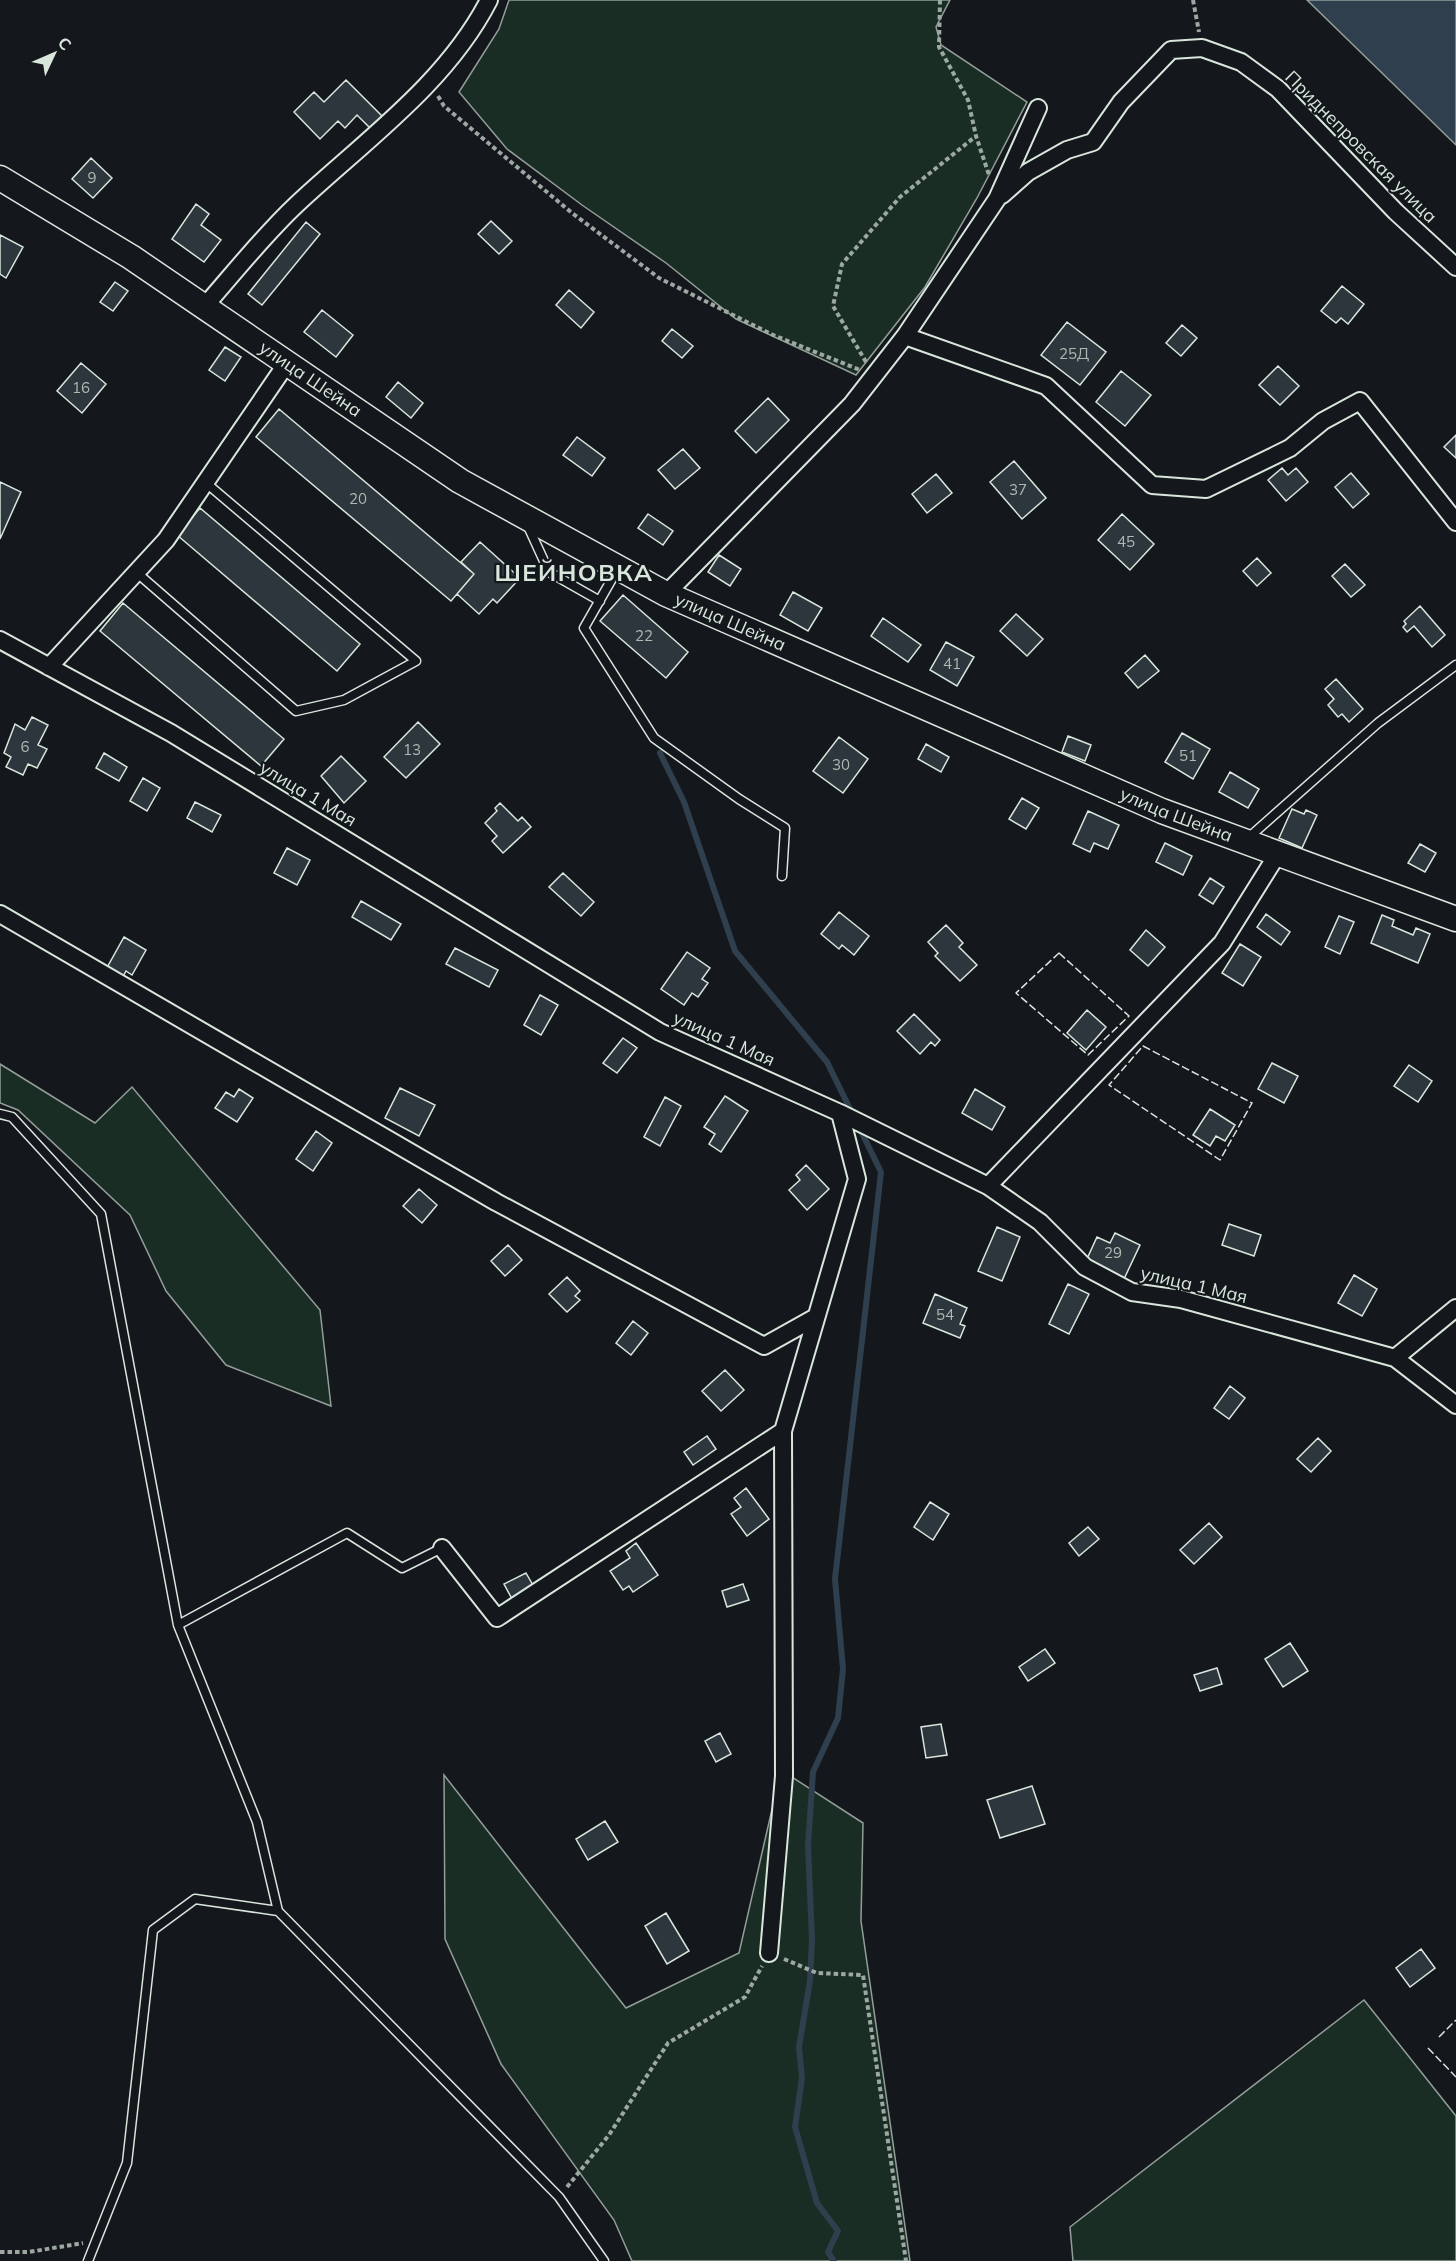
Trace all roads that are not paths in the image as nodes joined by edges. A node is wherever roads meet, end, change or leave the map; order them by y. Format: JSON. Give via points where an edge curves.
{"nodes":[{"id":1,"x":489,"y":0,"type":"edge"},
{"id":2,"x":1038,"y":108,"type":"dead end"},
{"id":3,"x":0,"y":178,"type":"edge"},
{"id":4,"x":997,"y":199,"type":"junction"},
{"id":5,"x":1456,"y":267,"type":"edge"},
{"id":6,"x":204,"y":307,"type":"junction"},
{"id":7,"x":905,"y":336,"type":"junction"},
{"id":8,"x":287,"y":363,"type":"junction"},
{"id":9,"x":205,"y":482,"type":"junction"},
{"id":10,"x":523,"y":515,"type":"junction"},
{"id":11,"x":1456,"y":522,"type":"edge"},
{"id":12,"x":619,"y":567,"type":"junction"},
{"id":13,"x":136,"y":572,"type":"junction"},
{"id":14,"x":666,"y":594,"type":"junction"},
{"id":15,"x":600,"y":601,"type":"junction"},
{"id":16,"x":0,"y":640,"type":"edge"},
{"id":17,"x":1456,"y":665,"type":"edge"},
{"id":18,"x":49,"y":667,"type":"junction"},
{"id":19,"x":1244,"y":842,"type":"junction"},
{"id":20,"x":1277,"y":855,"type":"junction"},
{"id":21,"x":782,"y":876,"type":"dead end"},
{"id":22,"x":0,"y":915,"type":"edge"},
{"id":23,"x":1456,"y":919,"type":"edge"},
{"id":24,"x":840,"y":1113,"type":"junction"},
{"id":25,"x":0,"y":1114,"type":"edge"},
{"id":26,"x":988,"y":1186,"type":"junction"},
{"id":27,"x":1456,"y":1308,"type":"edge"},
{"id":28,"x":816,"y":1317,"type":"junction"},
{"id":29,"x":1395,"y":1358,"type":"junction"},
{"id":30,"x":1456,"y":1405,"type":"edge"},
{"id":31,"x":783,"y":1431,"type":"junction"},
{"id":32,"x":442,"y":1548,"type":"joint"},
{"id":33,"x":178,"y":1625,"type":"junction"},
{"id":34,"x":278,"y":1911,"type":"junction"},
{"id":35,"x":769,"y":1953,"type":"road end"},
{"id":36,"x":88,"y":2261,"type":"edge"},
{"id":37,"x":604,"y":2261,"type":"edge"}],
"edges":[{"from":1,"to":6,"type":"street","via":[[431,82],[293,207]]},
{"from":2,"to":4,"type":"street"},
{"from":3,"to":6,"type":"street","name":"улица Шейна"},
{"from":4,"to":5,"type":"street","name":"Приднепровская улица","via":[[1028,172],[1067,150],[1094,142],[1121,102],[1171,50],[1202,48],[1241,62],[1278,89],[1396,212]]},
{"from":4,"to":7,"type":"street"},
{"from":6,"to":8,"type":"street","name":"улица Шейна"},
{"from":7,"to":11,"type":"street","via":[[1046,386],[1152,485],[1206,489],[1290,448],[1323,421],[1360,401]]},
{"from":7,"to":14,"type":"street","via":[[852,404]]},
{"from":8,"to":9,"type":"street"},
{"from":8,"to":10,"type":"street","name":"улица Шейна","via":[[460,481]]},
{"from":9,"to":13,"type":"street","via":[[166,540]]},
{"from":9,"to":13,"type":"lane","via":[[416,661],[344,700],[296,711]]},
{"from":10,"to":12,"type":"street","name":"улица Шейна"},
{"from":10,"to":15,"type":"lane","via":[[549,572]]},
{"from":12,"to":14,"type":"street","name":"улица Шейна"},
{"from":12,"to":15,"type":"lane"},
{"from":13,"to":18,"type":"street"},
{"from":14,"to":19,"type":"street","name":"улица Шейна","via":[[1162,812]]},
{"from":15,"to":21,"type":"lane","via":[[584,628],[654,738],[785,828]]},
{"from":16,"to":18,"type":"street","name":"улица 1 Мая"},
{"from":17,"to":19,"type":"lane","via":[[1378,723]]},
{"from":18,"to":24,"type":"street","name":"улица 1 Мая","via":[[171,733],[660,1032]]},
{"from":19,"to":20,"type":"street","name":"улица Шейна"},
{"from":20,"to":23,"type":"street","name":"улица Шейна"},
{"from":20,"to":26,"type":"street","via":[[1222,943]]},
{"from":22,"to":28,"type":"street","via":[[496,1202],[764,1346]]},
{"from":24,"to":26,"type":"street","name":"улица 1 Мая"},
{"from":24,"to":28,"type":"street","via":[[857,1179]]},
{"from":25,"to":33,"type":"lane","via":[[12,1117],[101,1214]]},
{"from":26,"to":29,"type":"street","name":"улица 1 Мая","via":[[1040,1222],[1085,1267],[1132,1292],[1181,1299]]},
{"from":27,"to":29,"type":"street"},
{"from":28,"to":31,"type":"street"},
{"from":29,"to":30,"type":"street","name":"улица 1 Мая"},
{"from":31,"to":32,"type":"street","via":[[497,1618]]},
{"from":31,"to":35,"type":"street","via":[[784,1776]]},
{"from":32,"to":33,"type":"lane","via":[[402,1568],[347,1533]]},
{"from":33,"to":34,"type":"lane","via":[[258,1822]]},
{"from":34,"to":36,"type":"lane","via":[[195,1899],[153,1930],[127,2163]]},
{"from":34,"to":37,"type":"lane","via":[[559,2197]]}]}
